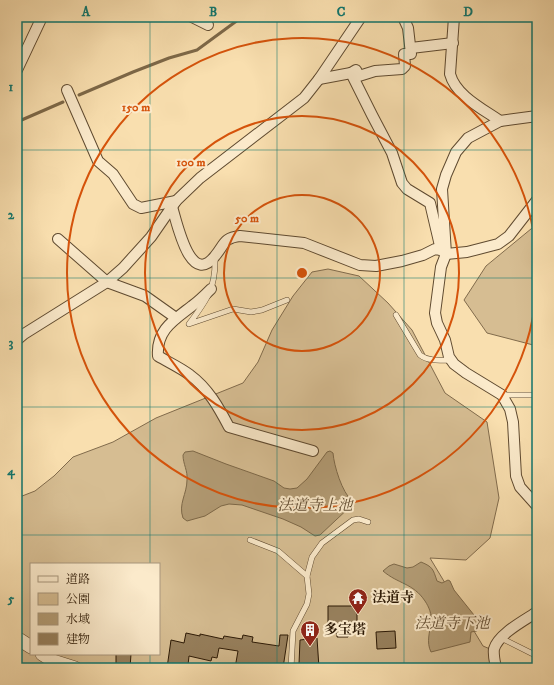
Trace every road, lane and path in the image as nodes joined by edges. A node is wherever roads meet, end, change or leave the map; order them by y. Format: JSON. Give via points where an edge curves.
{"nodes":[{"id":1,"x":42,"y":17,"type":"edge"},
{"id":2,"x":192,"y":17,"type":"edge"},
{"id":3,"x":361,"y":17,"type":"edge"},
{"id":4,"x":403,"y":17,"type":"edge"},
{"id":5,"x":454,"y":17,"type":"edge"},
{"id":6,"x":208,"y":25,"type":"dead end"},
{"id":7,"x":452,"y":43,"type":"junction"},
{"id":8,"x":410,"y":48,"type":"junction"},
{"id":9,"x":17,"y":70,"type":"edge"},
{"id":10,"x":351,"y":73,"type":"junction"},
{"id":11,"x":319,"y":79,"type":"junction"},
{"id":12,"x":67,"y":90,"type":"dead end"},
{"id":13,"x":537,"y":116,"type":"edge"},
{"id":14,"x":500,"y":121,"type":"junction"},
{"id":15,"x":537,"y":200,"type":"edge"},
{"id":16,"x":174,"y":204,"type":"junction"},
{"id":17,"x":58,"y":239,"type":"dead end"},
{"id":18,"x":443,"y":252,"type":"junction"},
{"id":19,"x":215,"y":256,"type":"junction"},
{"id":20,"x":108,"y":282,"type":"junction"},
{"id":21,"x":211,"y":289,"type":"junction"},
{"id":22,"x":287,"y":300,"type":"dead end"},
{"id":23,"x":396,"y":316,"type":"dead end"},
{"id":24,"x":176,"y":318,"type":"junction"},
{"id":25,"x":17,"y":340,"type":"edge"},
{"id":26,"x":451,"y":360,"type":"junction"},
{"id":27,"x":502,"y":395,"type":"junction"},
{"id":28,"x":537,"y":395,"type":"edge"},
{"id":29,"x":312,"y":451,"type":"dead end"},
{"id":30,"x":537,"y":506,"type":"edge"},
{"id":31,"x":368,"y":522,"type":"dead end"},
{"id":32,"x":250,"y":540,"type":"dead end"},
{"id":33,"x":307,"y":576,"type":"junction"},
{"id":34,"x":537,"y":612,"type":"edge"},
{"id":35,"x":17,"y":638,"type":"edge"},
{"id":36,"x":502,"y":638,"type":"junction"},
{"id":37,"x":30,"y":646,"type":"edge"},
{"id":38,"x":44,"y":655,"type":"edge"},
{"id":39,"x":537,"y":656,"type":"edge"},
{"id":40,"x":75,"y":668,"type":"edge"},
{"id":41,"x":291,"y":668,"type":"edge"},
{"id":42,"x":496,"y":668,"type":"edge"}],
"edges":[{"from":1,"to":9,"type":"street"},
{"from":2,"to":6,"type":"street"},
{"from":3,"to":11,"type":"street"},
{"from":4,"to":8,"type":"street","via":[[408,28]]},
{"from":5,"to":7,"type":"street"},
{"from":7,"to":8,"type":"street"},
{"from":7,"to":14,"type":"street","via":[[451,81],[462,94]]},
{"from":8,"to":10,"type":"street","via":[[411,54],[404,54],[405,66],[402,69],[375,71],[359,76],[356,70]]},
{"from":10,"to":11,"type":"street"},
{"from":10,"to":18,"type":"street","via":[[392,153],[402,183],[430,202]]},
{"from":11,"to":16,"type":"street","via":[[304,98],[200,178]]},
{"from":12,"to":16,"type":"street","via":[[98,161],[113,174],[133,204],[141,208]]},
{"from":13,"to":14,"type":"street"},
{"from":14,"to":18,"type":"street","via":[[468,138],[456,152],[442,189]]},
{"from":15,"to":18,"type":"street","via":[[509,236],[498,244],[467,252]]},
{"from":16,"to":19,"type":"street","via":[[184,248],[190,258],[203,265]]},
{"from":16,"to":20,"type":"street","via":[[151,237]]},
{"from":17,"to":20,"type":"street"},
{"from":18,"to":19,"type":"street","via":[[435,249],[423,255],[376,266],[360,264],[304,243],[240,236],[232,237],[225,242]]},
{"from":18,"to":26,"type":"street","via":[[435,313]]},
{"from":19,"to":21,"type":"lane","via":[[216,269]]},
{"from":20,"to":24,"type":"street","via":[[145,296]]},
{"from":20,"to":25,"type":"street"},
{"from":21,"to":22,"type":"lane","via":[[206,302],[189,324],[234,309],[251,312]]},
{"from":21,"to":24,"type":"street"},
{"from":23,"to":26,"type":"lane","via":[[420,355],[429,359]]},
{"from":24,"to":29,"type":"street","via":[[167,326],[160,338],[158,356],[190,374],[204,387],[229,427]]},
{"from":26,"to":27,"type":"street","via":[[466,373]]},
{"from":27,"to":28,"type":"lane"},
{"from":27,"to":30,"type":"street","via":[[514,422],[516,476],[520,486]]},
{"from":31,"to":33,"type":"lane","via":[[353,520],[322,543],[312,557]]},
{"from":32,"to":33,"type":"lane","via":[[278,551]]},
{"from":33,"to":41,"type":"lane","via":[[309,594],[307,604],[293,631]]},
{"from":34,"to":36,"type":"street","via":[[506,632]]},
{"from":35,"to":37,"type":"street"},
{"from":36,"to":39,"type":"lane"},
{"from":36,"to":42,"type":"street","via":[[494,651]]},
{"from":38,"to":40,"type":"street"}]}
